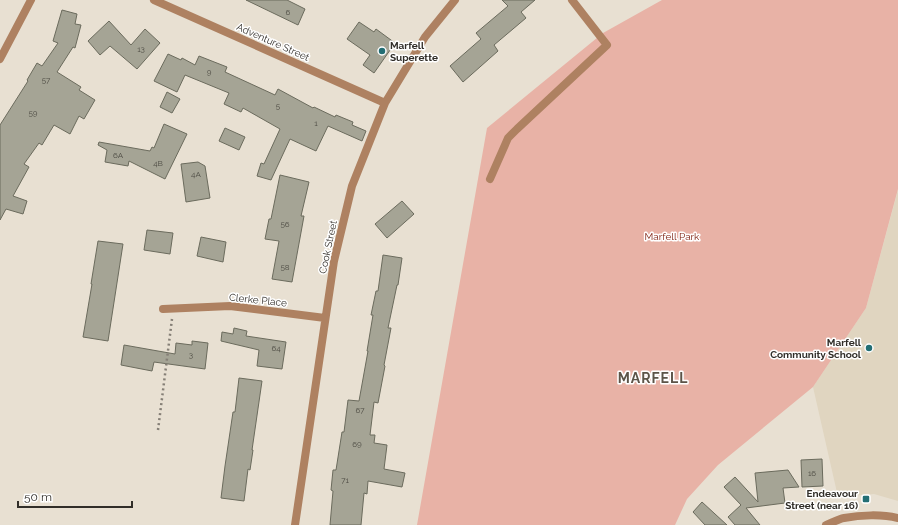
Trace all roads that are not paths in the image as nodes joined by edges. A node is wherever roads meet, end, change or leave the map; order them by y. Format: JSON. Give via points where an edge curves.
{"nodes":[{"id":1,"x":31,"y":0,"type":"edge"},
{"id":2,"x":154,"y":0,"type":"edge"},
{"id":3,"x":455,"y":0,"type":"edge"},
{"id":4,"x":572,"y":0,"type":"edge"},
{"id":5,"x":0,"y":59,"type":"edge"},
{"id":6,"x":385,"y":103,"type":"junction"},
{"id":7,"x":490,"y":179,"type":"dead end"},
{"id":8,"x":163,"y":309,"type":"dead end"},
{"id":9,"x":326,"y":318,"type":"junction"},
{"id":10,"x":898,"y":518,"type":"edge"},
{"id":11,"x":295,"y":525,"type":"edge"},
{"id":12,"x":826,"y":525,"type":"edge"}],
"edges":[{"from":1,"to":5,"type":"street"},
{"from":2,"to":6,"type":"street","name":"Adventure Street"},
{"from":3,"to":6,"type":"street","name":"Cook Street","via":[[424,37]]},
{"from":4,"to":7,"type":"street","via":[[607,45],[508,138]]},
{"from":6,"to":9,"type":"street","name":"Cook Street","via":[[352,186],[334,261]]},
{"from":8,"to":9,"type":"street","name":"Clerke Place","via":[[230,306]]},
{"from":9,"to":11,"type":"street","name":"Cook Street"},
{"from":10,"to":12,"type":"street","via":[[843,518]]}]}
